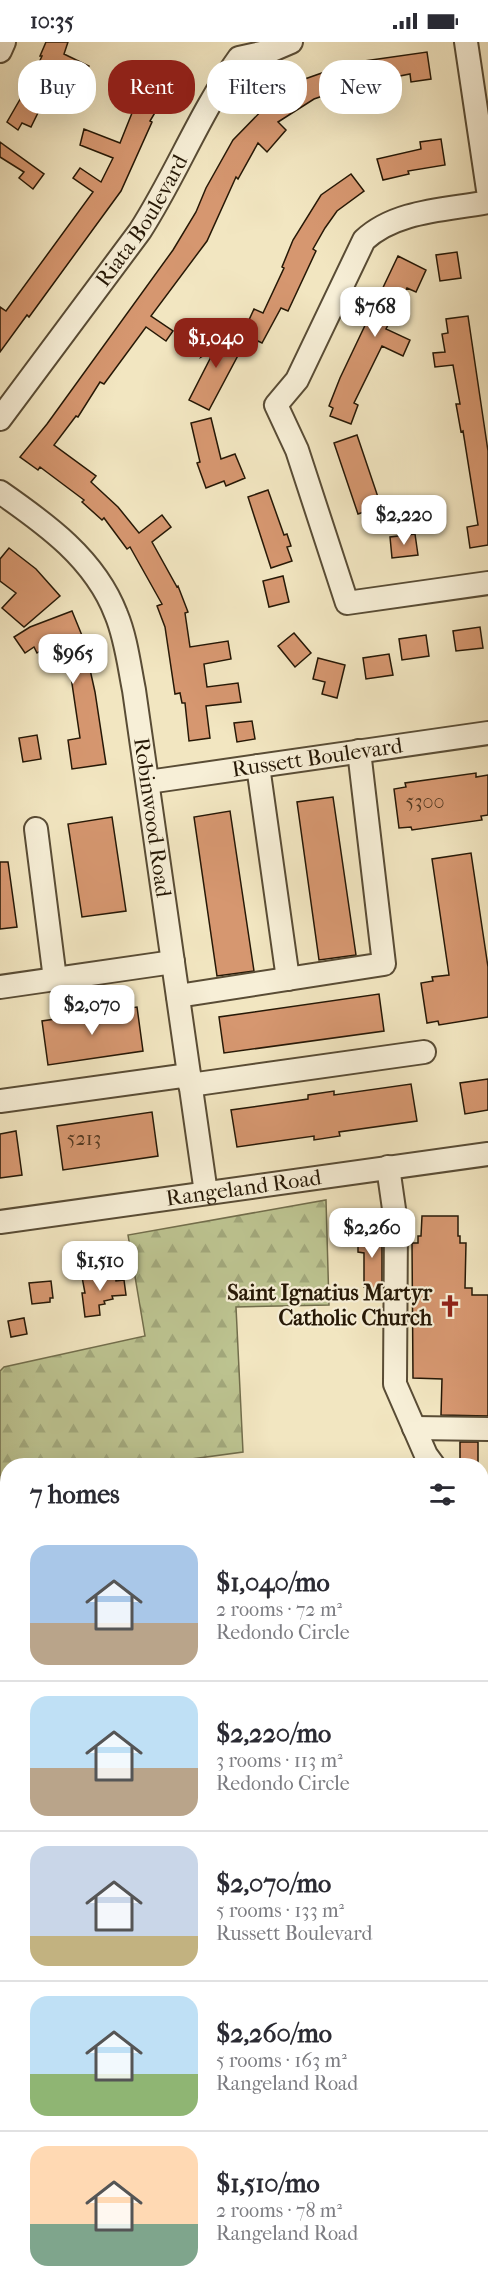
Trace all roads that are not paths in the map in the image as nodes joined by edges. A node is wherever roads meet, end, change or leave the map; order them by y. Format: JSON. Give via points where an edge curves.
{"nodes":[{"id":1,"x":4,"y":42,"type":"edge"},
{"id":2,"x":291,"y":42,"type":"edge"},
{"id":3,"x":466,"y":42,"type":"edge"},
{"id":4,"x":0,"y":51,"type":"edge"},
{"id":5,"x":488,"y":190,"type":"edge"},
{"id":6,"x":488,"y":202,"type":"edge"},
{"id":7,"x":0,"y":419,"type":"edge"},
{"id":8,"x":0,"y":492,"type":"edge"},
{"id":9,"x":488,"y":583,"type":"edge"},
{"id":10,"x":488,"y":733,"type":"edge"},
{"id":11,"x":359,"y":751,"type":"junction"},
{"id":12,"x":258,"y":766,"type":"junction"},
{"id":13,"x":148,"y":782,"type":"junction"},
{"id":14,"x":36,"y":829,"type":"dead end"},
{"id":15,"x":173,"y":962,"type":"junction"},
{"id":16,"x":55,"y":979,"type":"junction"},
{"id":17,"x":288,"y":979,"type":"junction"},
{"id":18,"x":0,"y":987,"type":"edge"},
{"id":19,"x":178,"y":996,"type":"junction"},
{"id":20,"x":424,"y":1052,"type":"dead end"},
{"id":21,"x":190,"y":1080,"type":"junction"},
{"id":22,"x":0,"y":1101,"type":"edge"},
{"id":23,"x":488,"y":1154,"type":"edge"},
{"id":24,"x":388,"y":1167,"type":"junction"},
{"id":25,"x":206,"y":1193,"type":"junction"},
{"id":26,"x":0,"y":1222,"type":"edge"},
{"id":27,"x":414,"y":1428,"type":"junction"},
{"id":28,"x":488,"y":1429,"type":"edge"},
{"id":29,"x":428,"y":1458,"type":"edge"}],
"edges":[{"from":1,"to":4,"type":"street"},
{"from":2,"to":7,"type":"street","name":"Riata Boulevard","via":[[239,58],[196,126],[140,231]]},
{"from":3,"to":5,"type":"street"},
{"from":6,"to":9,"type":"street","via":[[403,218],[376,228],[364,240],[297,380],[276,405],[297,450],[347,603]]},
{"from":8,"to":13,"type":"street","name":"Robinwood Road","via":[[71,548],[108,596],[123,632]]},
{"from":10,"to":11,"type":"street","name":"Russett Boulevard"},
{"from":11,"to":12,"type":"street","name":"Russett Boulevard"},
{"from":11,"to":17,"type":"street","via":[[384,964]]},
{"from":12,"to":13,"type":"street","name":"Russett Boulevard"},
{"from":12,"to":17,"type":"street"},
{"from":13,"to":15,"type":"street","name":"Robinwood Road"},
{"from":14,"to":16,"type":"street"},
{"from":15,"to":16,"type":"street"},
{"from":15,"to":19,"type":"street","name":"Robinwood Road"},
{"from":16,"to":18,"type":"street"},
{"from":17,"to":19,"type":"street"},
{"from":19,"to":21,"type":"street","name":"Robinwood Road"},
{"from":20,"to":21,"type":"street"},
{"from":21,"to":22,"type":"street"},
{"from":21,"to":25,"type":"street","name":"Robinwood Road"},
{"from":23,"to":24,"type":"street","name":"Rangeland Road"},
{"from":24,"to":25,"type":"street","name":"Rangeland Road"},
{"from":24,"to":27,"type":"street","via":[[396,1223],[395,1384]]},
{"from":25,"to":26,"type":"street","name":"Rangeland Road"},
{"from":27,"to":28,"type":"street"},
{"from":27,"to":29,"type":"street"}]}
